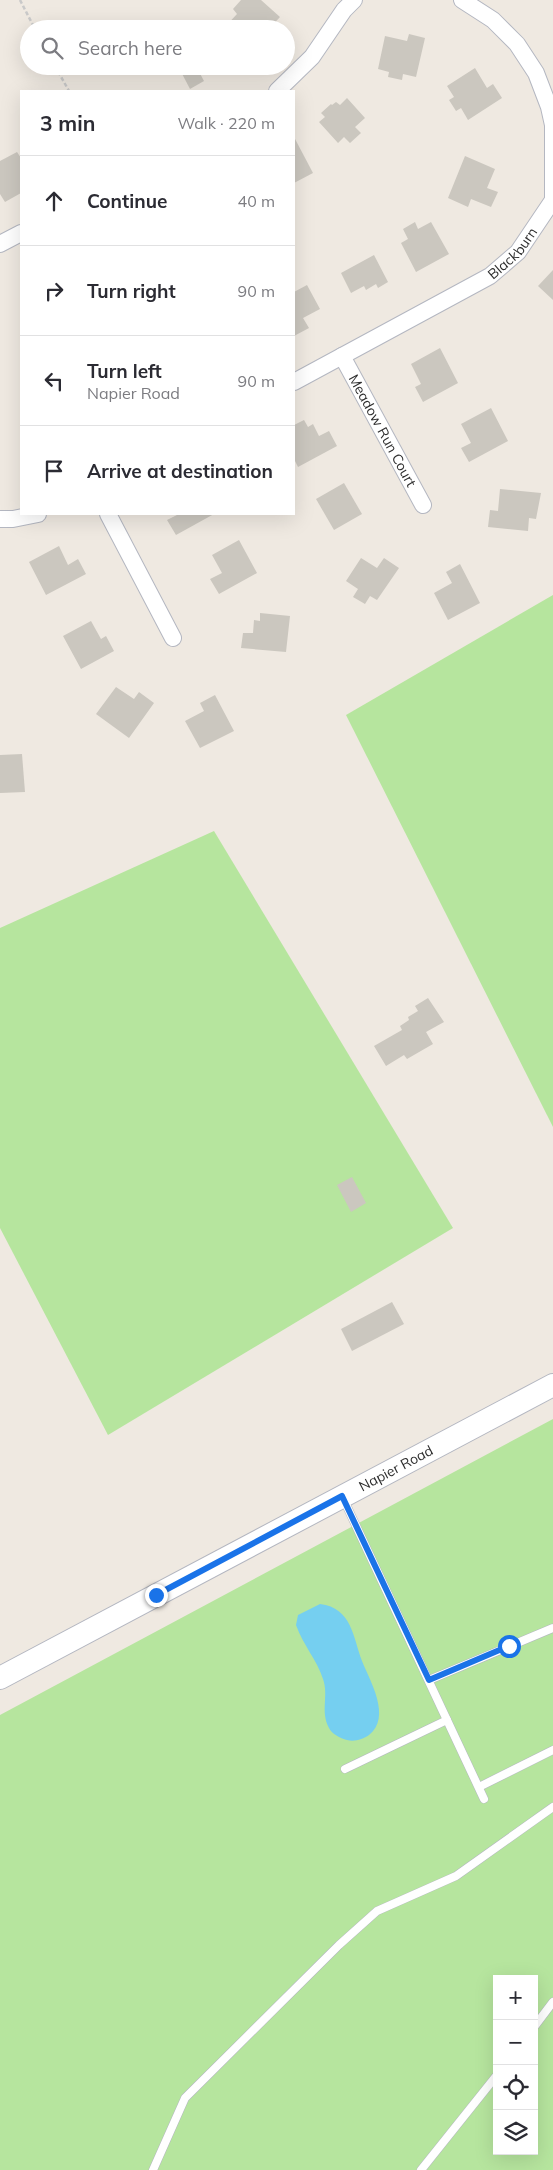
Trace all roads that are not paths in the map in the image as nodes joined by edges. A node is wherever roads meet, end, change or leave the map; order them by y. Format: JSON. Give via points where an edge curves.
{"nodes":[{"id":1,"x":354,"y":0,"type":"edge"},
{"id":2,"x":473,"y":3,"type":"edge"},
{"id":3,"x":295,"y":74,"type":"edge"},
{"id":4,"x":293,"y":75,"type":"edge"},
{"id":5,"x":278,"y":90,"type":"edge"},
{"id":6,"x":553,"y":200,"type":"edge"},
{"id":7,"x":20,"y":234,"type":"edge"},
{"id":8,"x":0,"y":244,"type":"edge"},
{"id":9,"x":342,"y":356,"type":"junction"},
{"id":10,"x":295,"y":381,"type":"edge"},
{"id":11,"x":423,"y":505,"type":"dead end"},
{"id":12,"x":33,"y":515,"type":"edge"},
{"id":13,"x":109,"y":515,"type":"edge"},
{"id":14,"x":0,"y":518,"type":"edge"},
{"id":15,"x":173,"y":638,"type":"dead end"},
{"id":16,"x":553,"y":1385,"type":"edge"},
{"id":17,"x":342,"y":1496,"type":"junction"},
{"id":18,"x":553,"y":1628,"type":"edge"},
{"id":19,"x":0,"y":1678,"type":"edge"},
{"id":20,"x":429,"y":1680,"type":"junction"},
{"id":21,"x":447,"y":1720,"type":"junction"},
{"id":22,"x":553,"y":1750,"type":"edge"},
{"id":23,"x":346,"y":1769,"type":"dead end"},
{"id":24,"x":479,"y":1787,"type":"junction"},
{"id":25,"x":484,"y":1799,"type":"dead end"},
{"id":26,"x":553,"y":1807,"type":"edge"},
{"id":27,"x":553,"y":2002,"type":"edge"},
{"id":28,"x":538,"y":2022,"type":"edge"},
{"id":29,"x":493,"y":2080,"type":"edge"},
{"id":30,"x":153,"y":2170,"type":"edge"},
{"id":31,"x":421,"y":2170,"type":"edge"}],
"edges":[{"from":1,"to":3,"type":"street","via":[[312,57]]},
{"from":2,"to":6,"type":"street","name":"Blackburn","via":[[517,44],[533,66],[544,91],[553,125]]},
{"from":4,"to":5,"type":"street"},
{"from":6,"to":9,"type":"street","name":"Blackburn","via":[[518,252],[490,276]]},
{"from":7,"to":8,"type":"street"},
{"from":9,"to":10,"type":"street","name":"Blackburn"},
{"from":9,"to":11,"type":"street","name":"Meadow Run Court"},
{"from":12,"to":14,"type":"street"},
{"from":13,"to":15,"type":"street"},
{"from":16,"to":17,"type":"street","name":"Napier Road"},
{"from":17,"to":19,"type":"street","name":"Napier Road"},
{"from":17,"to":20,"type":"lane"},
{"from":18,"to":20,"type":"lane"},
{"from":20,"to":21,"type":"lane"},
{"from":21,"to":23,"type":"lane"},
{"from":21,"to":24,"type":"lane"},
{"from":22,"to":24,"type":"lane"},
{"from":24,"to":25,"type":"lane"},
{"from":26,"to":30,"type":"lane","via":[[456,1876],[377,1911],[339,1945],[184,2098]]},
{"from":27,"to":28,"type":"lane"},
{"from":29,"to":31,"type":"lane"}]}
